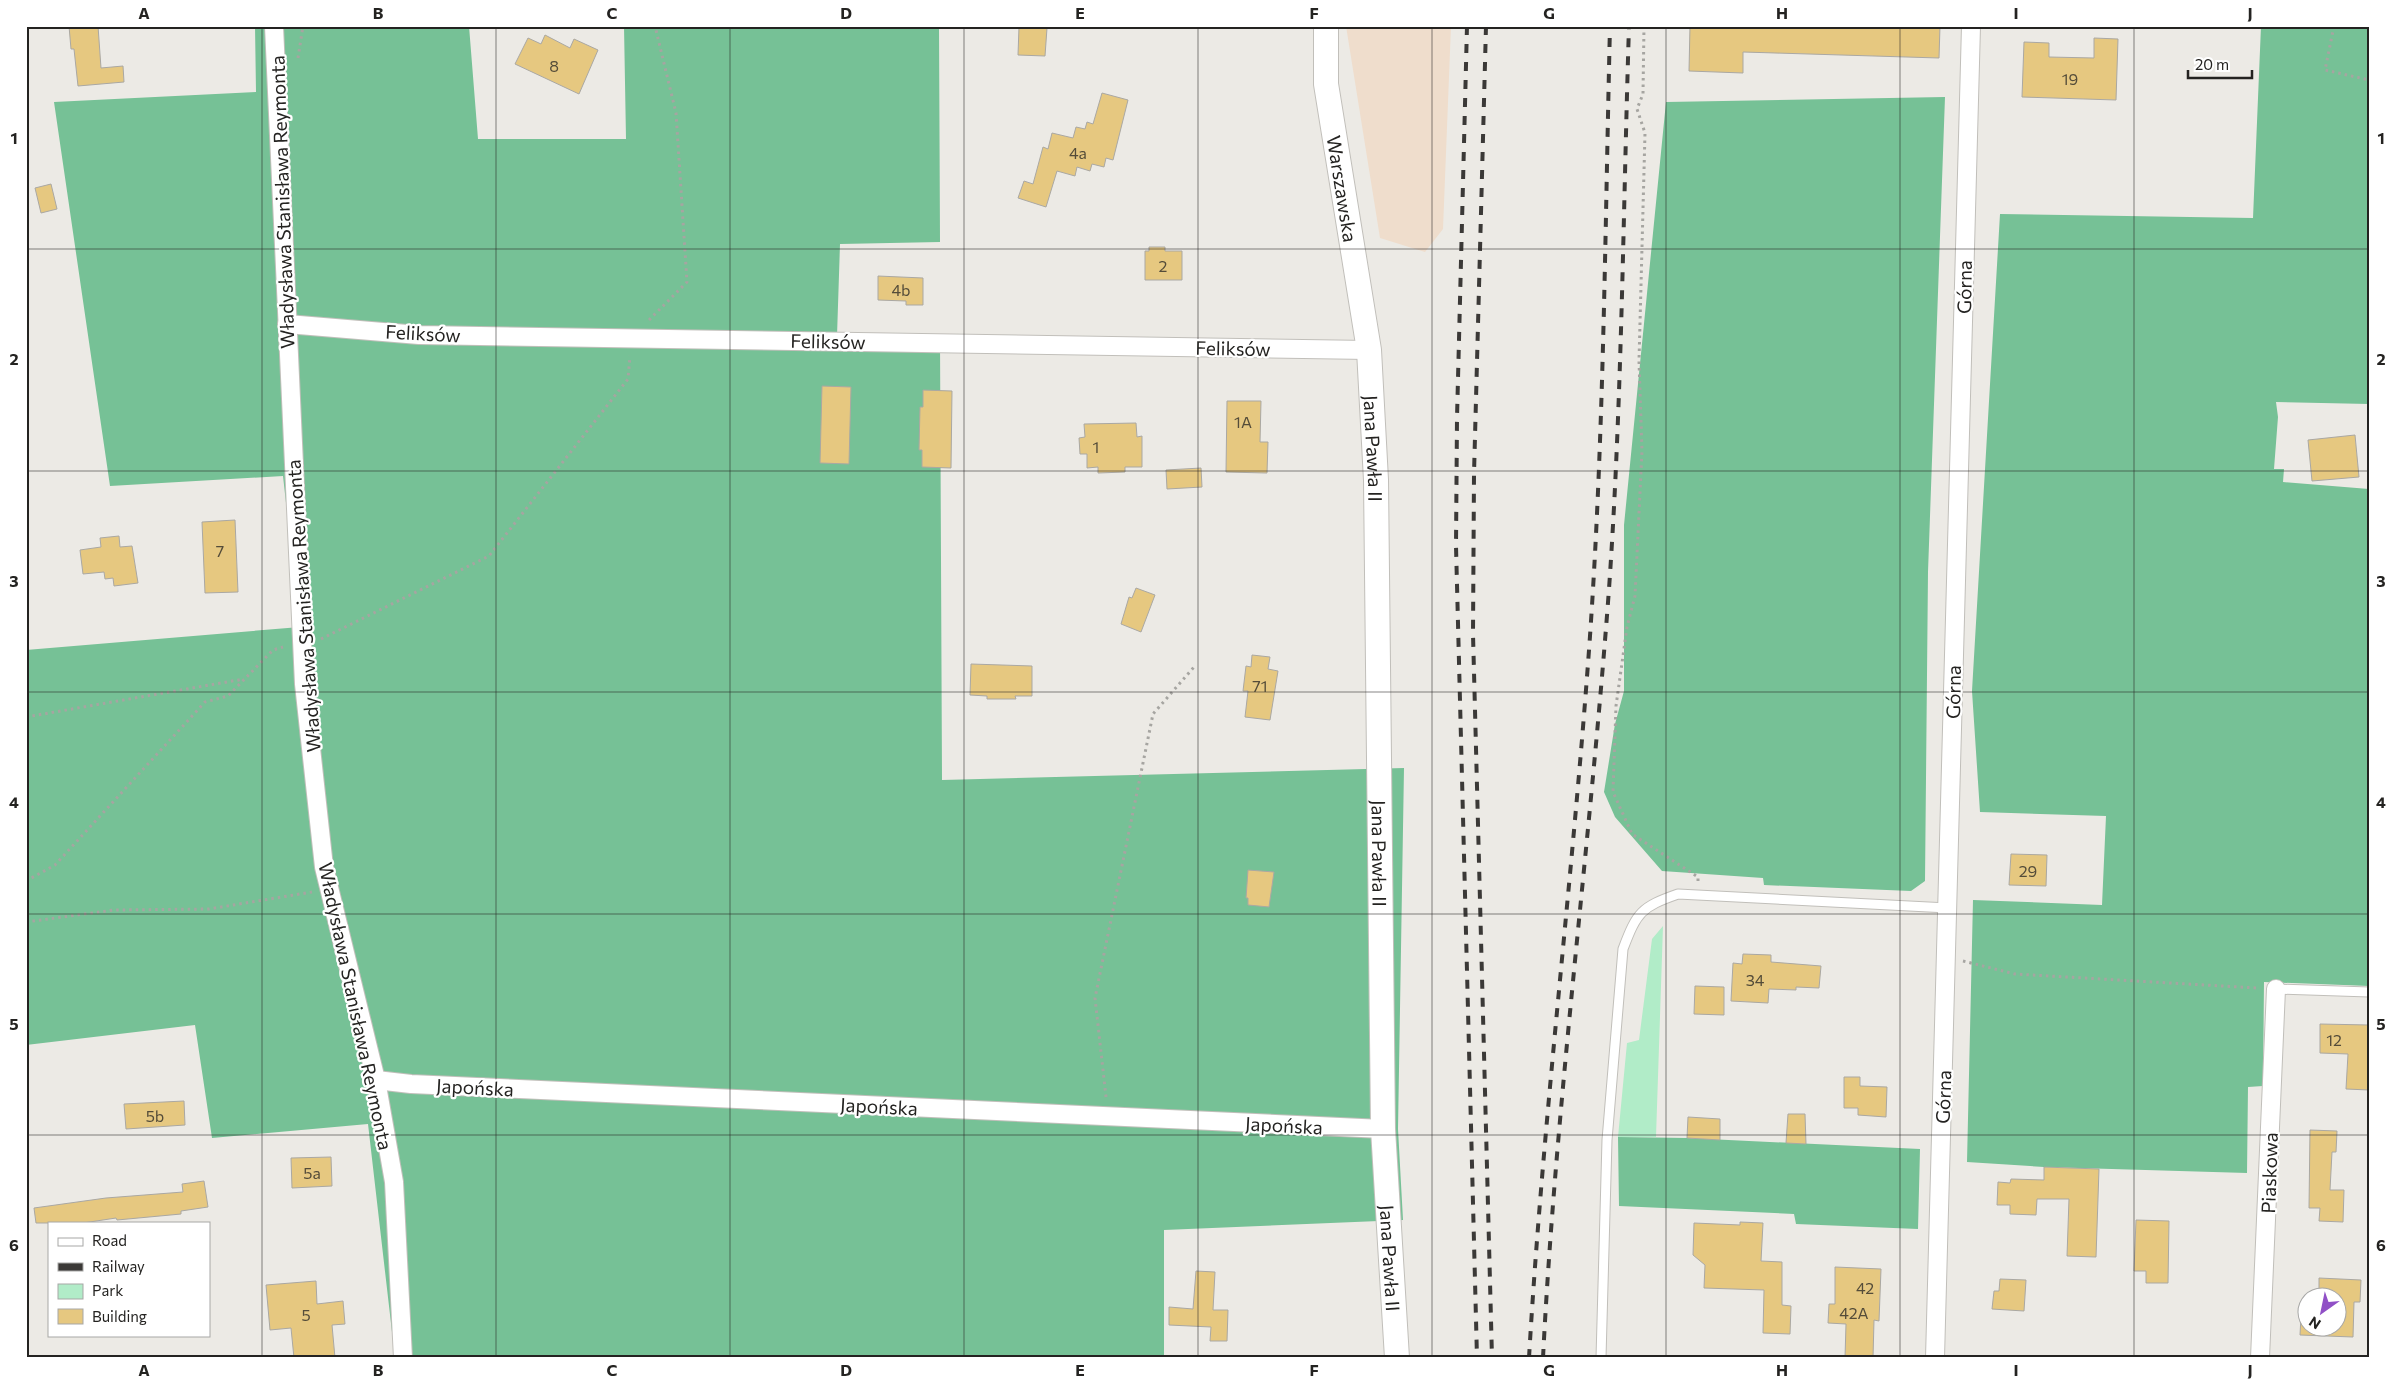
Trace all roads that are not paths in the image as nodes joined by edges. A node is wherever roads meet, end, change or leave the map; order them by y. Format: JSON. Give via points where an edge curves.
{"nodes":[{"id":1,"x":274,"y":26,"type":"edge"},
{"id":2,"x":1326,"y":26,"type":"edge"},
{"id":3,"x":1971,"y":26,"type":"edge"},
{"id":4,"x":287,"y":324,"type":"junction"},
{"id":5,"x":1369,"y":350,"type":"junction"},
{"id":6,"x":1948,"y":908,"type":"junction"},
{"id":7,"x":2276,"y":989,"type":"joint"},
{"id":8,"x":2369,"y":992,"type":"edge"},
{"id":9,"x":376,"y":1080,"type":"junction"},
{"id":10,"x":1383,"y":1129,"type":"junction"},
{"id":11,"x":403,"y":1358,"type":"edge"},
{"id":12,"x":1397,"y":1358,"type":"edge"},
{"id":13,"x":1601,"y":1358,"type":"edge"},
{"id":14,"x":1935,"y":1358,"type":"edge"},
{"id":15,"x":2260,"y":1358,"type":"edge"}],
"edges":[{"from":1,"to":4,"type":"street","name":"Władysława Stanisława Reymonta"},
{"from":2,"to":5,"type":"main road","name":"Warszawska","via":[[1326,84]]},
{"from":3,"to":6,"type":"street","name":"Górna"},
{"from":4,"to":5,"type":"street","name":"Feliksów","via":[[419,335]]},
{"from":4,"to":9,"type":"street","name":"Władysława Stanisława Reymonta","via":[[304,684],[324,867]]},
{"from":5,"to":10,"type":"main road","name":"Jana Pawła II","via":[[1376,480]]},
{"from":6,"to":13,"type":"lane","via":[[1678,894],[1652,903],[1634,921],[1623,949],[1607,1140]]},
{"from":6,"to":14,"type":"street","name":"Górna"},
{"from":7,"to":8,"type":"lane"},
{"from":7,"to":15,"type":"street","name":"Piaskowa"},
{"from":9,"to":10,"type":"street","name":"Japońska"},
{"from":9,"to":11,"type":"street","name":"Władysława Stanisława Reymonta","via":[[394,1182]]},
{"from":10,"to":12,"type":"main road","name":"Jana Pawła II"}]}
